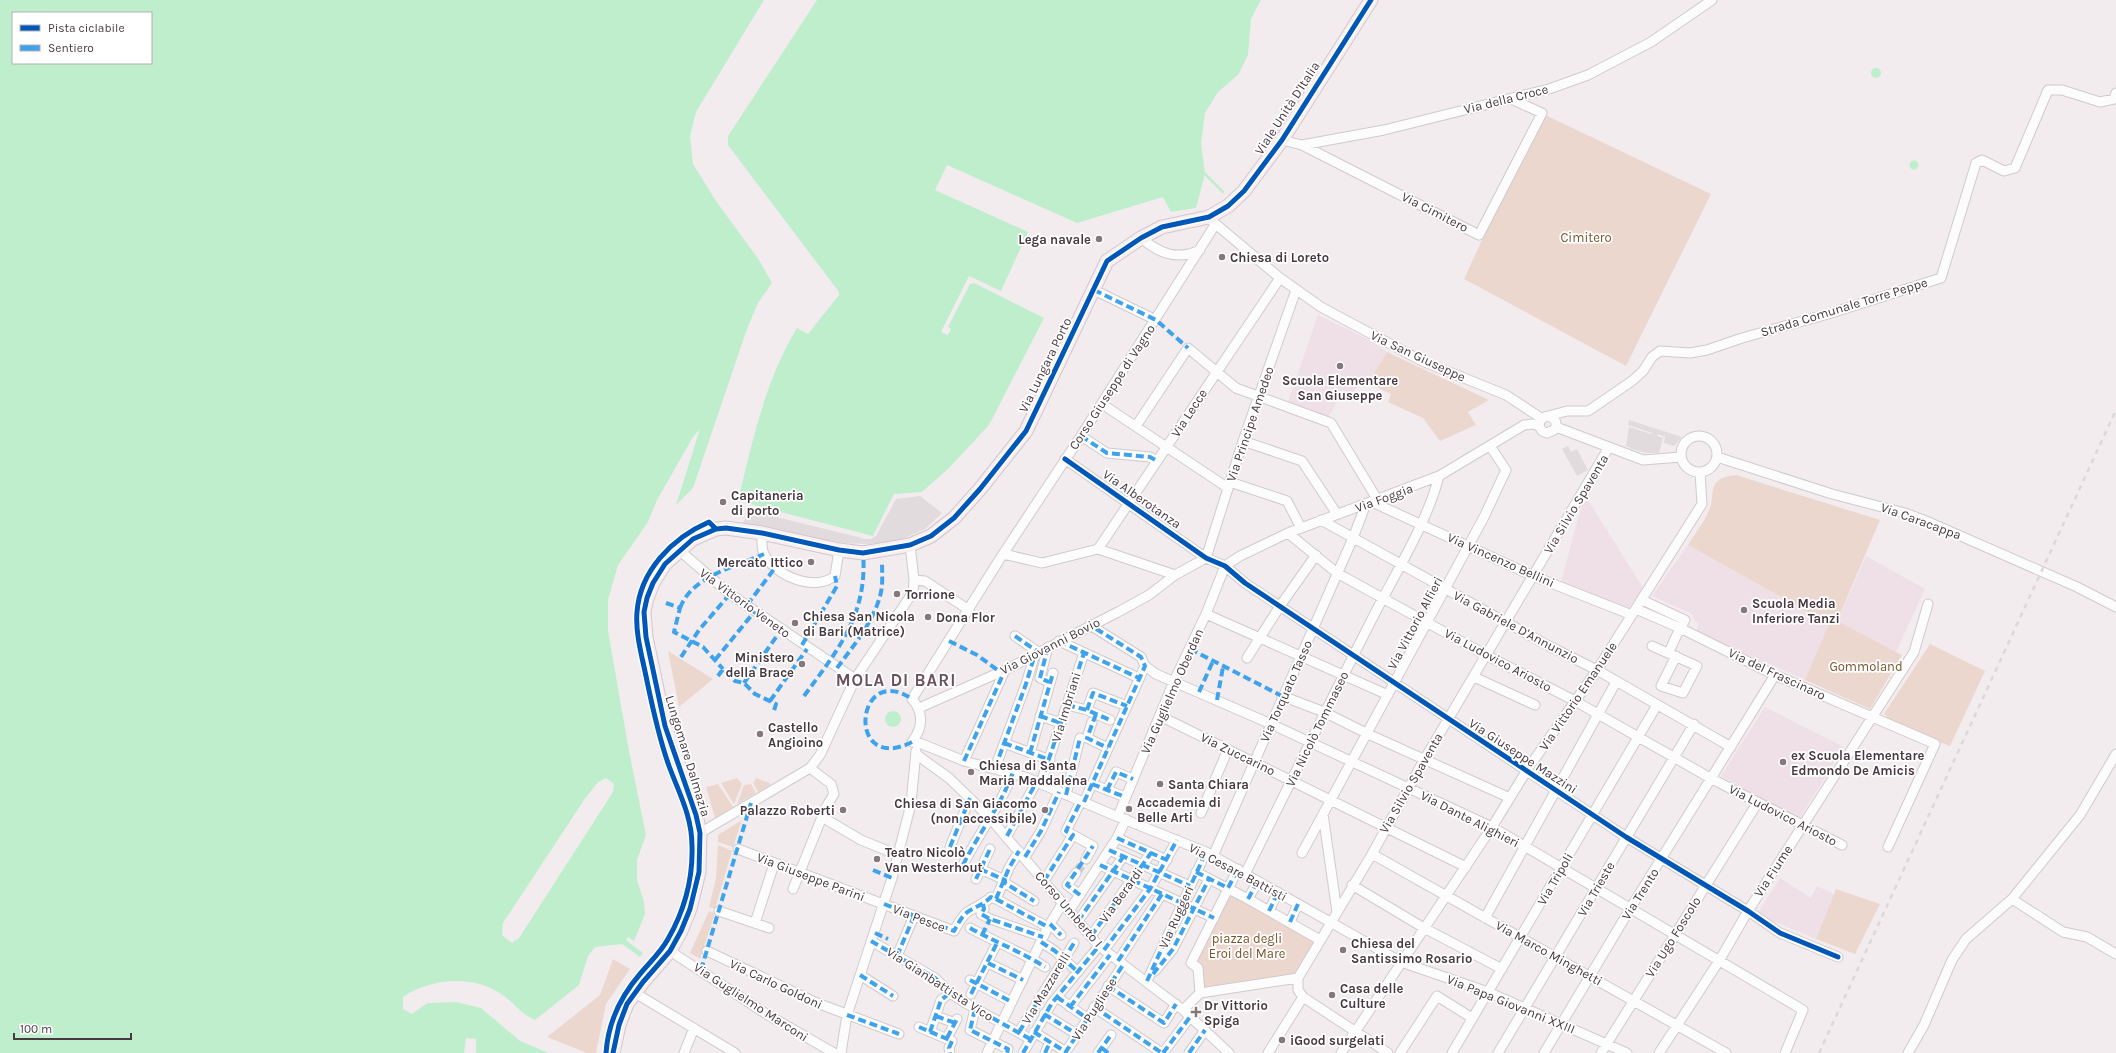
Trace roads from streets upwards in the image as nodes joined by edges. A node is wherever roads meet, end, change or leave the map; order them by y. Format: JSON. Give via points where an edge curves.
{"nodes":[{"id":1,"x":1371,"y":0,"type":"edge"},
{"id":2,"x":1712,"y":0,"type":"edge"},
{"id":3,"x":2116,"y":93,"type":"edge"},
{"id":4,"x":1511,"y":99,"type":"junction"},
{"id":5,"x":1282,"y":140,"type":"junction"},
{"id":6,"x":1302,"y":145,"type":"junction"},
{"id":7,"x":1212,"y":221,"type":"junction"},
{"id":8,"x":1140,"y":238,"type":"junction"},
{"id":9,"x":1200,"y":250,"type":"junction"},
{"id":10,"x":1280,"y":278,"type":"junction"},
{"id":11,"x":1094,"y":290,"type":"junction"},
{"id":12,"x":1296,"y":290,"type":"junction"},
{"id":13,"x":1156,"y":320,"type":"junction"},
{"id":14,"x":1216,"y":372,"type":"junction"},
{"id":15,"x":1259,"y":396,"type":"junction"},
{"id":16,"x":1102,"y":404,"type":"junction"},
{"id":17,"x":1543,"y":420,"type":"junction"},
{"id":18,"x":1136,"y":426,"type":"junction"},
{"id":19,"x":1556,"y":427,"type":"junction"},
{"id":20,"x":1082,"y":436,"type":"junction"},
{"id":21,"x":1243,"y":441,"type":"junction"},
{"id":22,"x":1490,"y":446,"type":"junction"},
{"id":23,"x":1167,"y":447,"type":"junction"},
{"id":24,"x":1609,"y":447,"type":"junction"},
{"id":25,"x":1681,"y":456,"type":"junction"},
{"id":26,"x":1717,"y":457,"type":"junction"},
{"id":27,"x":1065,"y":459,"type":"junction"},
{"id":28,"x":1157,"y":460,"type":"junction"},
{"id":29,"x":1700,"y":472,"type":"junction"},
{"id":30,"x":1439,"y":476,"type":"junction"},
{"id":31,"x":1229,"y":485,"type":"junction"},
{"id":32,"x":1372,"y":502,"type":"junction"},
{"id":33,"x":1128,"y":503,"type":"junction"},
{"id":34,"x":1338,"y":514,"type":"junction"},
{"id":35,"x":1321,"y":520,"type":"junction"},
{"id":36,"x":1420,"y":524,"type":"junction"},
{"id":37,"x":1301,"y":528,"type":"junction"},
{"id":38,"x":762,"y":533,"type":"junction"},
{"id":39,"x":1288,"y":533,"type":"junction"},
{"id":40,"x":1353,"y":538,"type":"junction"},
{"id":41,"x":910,"y":545,"type":"junction"},
{"id":42,"x":1468,"y":546,"type":"junction"},
{"id":43,"x":1098,"y":549,"type":"junction"},
{"id":44,"x":679,"y":550,"type":"junction"},
{"id":45,"x":839,"y":550,"type":"junction"},
{"id":46,"x":1003,"y":554,"type":"junction"},
{"id":47,"x":1316,"y":555,"type":"junction"},
{"id":48,"x":1206,"y":558,"type":"junction"},
{"id":49,"x":1401,"y":564,"type":"junction"},
{"id":50,"x":1225,"y":566,"type":"junction"},
{"id":51,"x":1338,"y":573,"type":"junction"},
{"id":52,"x":1175,"y":575,"type":"junction"},
{"id":53,"x":1533,"y":576,"type":"junction"},
{"id":54,"x":914,"y":580,"type":"junction"},
{"id":55,"x":1445,"y":589,"type":"junction"},
{"id":56,"x":1383,"y":598,"type":"junction"},
{"id":57,"x":1642,"y":600,"type":"junction"},
{"id":58,"x":1928,"y":604,"type":"dead end"},
{"id":59,"x":1280,"y":606,"type":"junction"},
{"id":60,"x":2116,"y":607,"type":"edge"},
{"id":61,"x":969,"y":610,"type":"junction"},
{"id":62,"x":1634,"y":612,"type":"junction"},
{"id":63,"x":1206,"y":614,"type":"junction"},
{"id":64,"x":1428,"y":622,"type":"junction"},
{"id":65,"x":1506,"y":622,"type":"junction"},
{"id":66,"x":1090,"y":625,"type":"junction"},
{"id":67,"x":1680,"y":628,"type":"junction"},
{"id":68,"x":1313,"y":630,"type":"junction"},
{"id":69,"x":1015,"y":636,"type":"dead end"},
{"id":70,"x":1260,"y":638,"type":"junction"},
{"id":71,"x":1059,"y":641,"type":"junction"},
{"id":72,"x":1652,"y":646,"type":"dead end"},
{"id":73,"x":1048,"y":647,"type":"junction"},
{"id":74,"x":1036,"y":653,"type":"junction"},
{"id":75,"x":1084,"y":653,"type":"junction"},
{"id":76,"x":1486,"y":655,"type":"junction"},
{"id":77,"x":1301,"y":656,"type":"junction"},
{"id":78,"x":1354,"y":656,"type":"junction"},
{"id":79,"x":1247,"y":658,"type":"dead end"},
{"id":80,"x":1145,"y":666,"type":"junction"},
{"id":81,"x":1005,"y":670,"type":"junction"},
{"id":82,"x":1597,"y":670,"type":"junction"},
{"id":83,"x":1776,"y":675,"type":"junction"},
{"id":84,"x":1344,"y":676,"type":"junction"},
{"id":85,"x":1474,"y":677,"type":"junction"},
{"id":86,"x":1139,"y":678,"type":"junction"},
{"id":87,"x":855,"y":679,"type":"junction"},
{"id":88,"x":1174,"y":681,"type":"junction"},
{"id":89,"x":1616,"y":682,"type":"junction"},
{"id":90,"x":1395,"y":683,"type":"junction"},
{"id":91,"x":1388,"y":695,"type":"junction"},
{"id":92,"x":1282,"y":696,"type":"junction"},
{"id":93,"x":1576,"y":701,"type":"junction"},
{"id":94,"x":1067,"y":704,"type":"junction"},
{"id":95,"x":1535,"y":705,"type":"dead end"},
{"id":96,"x":1657,"y":705,"type":"junction"},
{"id":97,"x":1127,"y":706,"type":"junction"},
{"id":98,"x":919,"y":708,"type":"junction"},
{"id":99,"x":1087,"y":710,"type":"junction"},
{"id":100,"x":1324,"y":712,"type":"junction"},
{"id":101,"x":1598,"y":714,"type":"junction"},
{"id":102,"x":1040,"y":716,"type":"junction"},
{"id":103,"x":1160,"y":716,"type":"junction"},
{"id":104,"x":1874,"y":717,"type":"junction"},
{"id":105,"x":1110,"y":720,"type":"dead end"},
{"id":106,"x":1448,"y":720,"type":"junction"},
{"id":107,"x":1061,"y":722,"type":"junction"},
{"id":108,"x":1092,"y":722,"type":"dead end"},
{"id":109,"x":1271,"y":724,"type":"junction"},
{"id":110,"x":1694,"y":724,"type":"junction"},
{"id":111,"x":1368,"y":734,"type":"junction"},
{"id":112,"x":1639,"y":737,"type":"junction"},
{"id":113,"x":1080,"y":738,"type":"dead end"},
{"id":114,"x":912,"y":742,"type":"junction"},
{"id":115,"x":1310,"y":742,"type":"junction"},
{"id":116,"x":1004,"y":743,"type":"junction"},
{"id":117,"x":1731,"y":747,"type":"junction"},
{"id":118,"x":1108,"y":748,"type":"junction"},
{"id":119,"x":1228,"y":749,"type":"junction"},
{"id":120,"x":1030,"y":753,"type":"junction"},
{"id":121,"x":2116,"y":754,"type":"edge"},
{"id":122,"x":917,"y":756,"type":"junction"},
{"id":123,"x":1675,"y":757,"type":"junction"},
{"id":124,"x":1050,"y":760,"type":"junction"},
{"id":125,"x":1424,"y":760,"type":"junction"},
{"id":126,"x":964,"y":761,"type":"junction"},
{"id":127,"x":1254,"y":762,"type":"junction"},
{"id":128,"x":1352,"y":762,"type":"junction"},
{"id":129,"x":996,"y":764,"type":"junction"},
{"id":130,"x":810,"y":768,"type":"junction"},
{"id":131,"x":1527,"y":770,"type":"junction"},
{"id":132,"x":1013,"y":772,"type":"junction"},
{"id":133,"x":1133,"y":779,"type":"junction"},
{"id":134,"x":1712,"y":779,"type":"junction"},
{"id":135,"x":1292,"y":780,"type":"junction"},
{"id":136,"x":1039,"y":782,"type":"junction"},
{"id":137,"x":1092,"y":784,"type":"junction"},
{"id":138,"x":1409,"y":788,"type":"junction"},
{"id":139,"x":1107,"y":790,"type":"junction"},
{"id":140,"x":1556,"y":791,"type":"junction"},
{"id":141,"x":1062,"y":793,"type":"junction"},
{"id":142,"x":1125,"y":797,"type":"junction"},
{"id":143,"x":970,"y":798,"type":"junction"},
{"id":144,"x":1510,"y":798,"type":"junction"},
{"id":145,"x":1332,"y":800,"type":"junction"},
{"id":146,"x":1083,"y":801,"type":"junction"},
{"id":147,"x":1758,"y":802,"type":"junction"},
{"id":148,"x":1201,"y":813,"type":"dead end"},
{"id":149,"x":1323,"y":814,"type":"junction"},
{"id":150,"x":1593,"y":815,"type":"junction"},
{"id":151,"x":822,"y":817,"type":"junction"},
{"id":152,"x":990,"y":818,"type":"junction"},
{"id":153,"x":1122,"y":818,"type":"junction"},
{"id":154,"x":1802,"y":825,"type":"junction"},
{"id":155,"x":1386,"y":827,"type":"junction"},
{"id":156,"x":1492,"y":827,"type":"junction"},
{"id":157,"x":700,"y":833,"type":"junction"},
{"id":158,"x":1073,"y":835,"type":"junction"},
{"id":159,"x":1006,"y":836,"type":"junction"},
{"id":160,"x":1626,"y":837,"type":"junction"},
{"id":161,"x":1117,"y":838,"type":"junction"},
{"id":162,"x":1177,"y":840,"type":"junction"},
{"id":163,"x":1523,"y":846,"type":"junction"},
{"id":164,"x":1842,"y":846,"type":"dead end"},
{"id":165,"x":950,"y":847,"type":"dead end"},
{"id":166,"x":1888,"y":847,"type":"dead end"},
{"id":167,"x":738,"y":849,"type":"dead end"},
{"id":168,"x":990,"y":849,"type":"dead end"},
{"id":169,"x":1110,"y":850,"type":"junction"},
{"id":170,"x":1151,"y":853,"type":"junction"},
{"id":171,"x":1302,"y":853,"type":"dead end"},
{"id":172,"x":1022,"y":854,"type":"junction"},
{"id":173,"x":1210,"y":854,"type":"junction"},
{"id":174,"x":1372,"y":854,"type":"junction"},
{"id":175,"x":898,"y":855,"type":"junction"},
{"id":176,"x":1123,"y":856,"type":"junction"},
{"id":177,"x":1662,"y":858,"type":"junction"},
{"id":178,"x":1086,"y":859,"type":"tunnel mouth"},
{"id":179,"x":1167,"y":860,"type":"junction"},
{"id":180,"x":774,"y":864,"type":"junction"},
{"id":181,"x":962,"y":865,"type":"dead end"},
{"id":182,"x":1100,"y":865,"type":"junction"},
{"id":183,"x":1143,"y":865,"type":"junction"},
{"id":184,"x":1466,"y":867,"type":"junction"},
{"id":185,"x":980,"y":869,"type":"junction"},
{"id":186,"x":1562,"y":869,"type":"junction"},
{"id":187,"x":1241,"y":871,"type":"junction"},
{"id":188,"x":1113,"y":872,"type":"junction"},
{"id":189,"x":1196,"y":872,"type":"junction"},
{"id":190,"x":799,"y":873,"type":"junction"},
{"id":191,"x":1076,"y":873,"type":"tunnel mouth"},
{"id":192,"x":1160,"y":873,"type":"junction"},
{"id":193,"x":976,"y":879,"type":"dead end"},
{"id":194,"x":1208,"y":879,"type":"junction"},
{"id":195,"x":1005,"y":880,"type":"junction"},
{"id":196,"x":1044,"y":881,"type":"junction"},
{"id":197,"x":1132,"y":881,"type":"junction"},
{"id":198,"x":1258,"y":881,"type":"junction"},
{"id":199,"x":1352,"y":885,"type":"junction"},
{"id":200,"x":1705,"y":885,"type":"junction"},
{"id":201,"x":1190,"y":886,"type":"junction"},
{"id":202,"x":1150,"y":888,"type":"junction"},
{"id":203,"x":1228,"y":888,"type":"junction"},
{"id":204,"x":1596,"y":888,"type":"junction"},
{"id":205,"x":792,"y":889,"type":"dead end"},
{"id":206,"x":1278,"y":892,"type":"junction"},
{"id":207,"x":1162,"y":894,"type":"junction"},
{"id":208,"x":1080,"y":895,"type":"junction"},
{"id":209,"x":1446,"y":897,"type":"junction"},
{"id":210,"x":996,"y":899,"type":"junction"},
{"id":211,"x":1248,"y":899,"type":"junction"},
{"id":212,"x":2012,"y":899,"type":"junction"},
{"id":213,"x":1034,"y":901,"type":"dead end"},
{"id":214,"x":1182,"y":903,"type":"junction"},
{"id":215,"x":884,"y":904,"type":"junction"},
{"id":216,"x":983,"y":904,"type":"junction"},
{"id":217,"x":1298,"y":904,"type":"junction"},
{"id":218,"x":1065,"y":908,"type":"junction"},
{"id":219,"x":1194,"y":909,"type":"junction"},
{"id":220,"x":1630,"y":909,"type":"junction"},
{"id":221,"x":719,"y":911,"type":"dead end"},
{"id":222,"x":1269,"y":911,"type":"junction"},
{"id":223,"x":1748,"y":911,"type":"junction"},
{"id":224,"x":1337,"y":912,"type":"junction"},
{"id":225,"x":914,"y":916,"type":"junction"},
{"id":226,"x":1214,"y":918,"type":"junction"},
{"id":227,"x":1485,"y":918,"type":"junction"},
{"id":228,"x":990,"y":919,"type":"junction"},
{"id":229,"x":1078,"y":921,"type":"junction"},
{"id":230,"x":1290,"y":922,"type":"junction"},
{"id":231,"x":755,"y":923,"type":"junction"},
{"id":232,"x":1330,"y":923,"type":"junction"},
{"id":233,"x":1049,"y":925,"type":"junction"},
{"id":234,"x":769,"y":928,"type":"dead end"},
{"id":235,"x":970,"y":928,"type":"dead end"},
{"id":236,"x":1424,"y":928,"type":"junction"},
{"id":237,"x":982,"y":935,"type":"junction"},
{"id":238,"x":1061,"y":935,"type":"dead end"},
{"id":239,"x":1674,"y":935,"type":"junction"},
{"id":240,"x":1091,"y":936,"type":"junction"},
{"id":241,"x":1521,"y":938,"type":"junction"},
{"id":242,"x":1042,"y":940,"type":"junction"},
{"id":243,"x":1320,"y":940,"type":"junction"},
{"id":244,"x":871,"y":941,"type":"junction"},
{"id":245,"x":997,"y":943,"type":"junction"},
{"id":246,"x":1074,"y":943,"type":"dead end"},
{"id":247,"x":1105,"y":950,"type":"junction"},
{"id":248,"x":670,"y":951,"type":"junction"},
{"id":249,"x":707,"y":951,"type":"dead end"},
{"id":250,"x":2116,"y":954,"type":"edge"},
{"id":251,"x":897,"y":956,"type":"junction"},
{"id":252,"x":1555,"y":957,"type":"junction"},
{"id":253,"x":1838,"y":957,"type":"dead end"},
{"id":254,"x":1033,"y":959,"type":"junction"},
{"id":255,"x":1064,"y":959,"type":"junction"},
{"id":256,"x":1719,"y":961,"type":"junction"},
{"id":257,"x":1402,"y":962,"type":"junction"},
{"id":258,"x":988,"y":963,"type":"junction"},
{"id":259,"x":1121,"y":963,"type":"junction"},
{"id":260,"x":1046,"y":967,"type":"dead end"},
{"id":261,"x":1502,"y":969,"type":"junction"},
{"id":262,"x":1078,"y":972,"type":"junction"},
{"id":263,"x":860,"y":975,"type":"junction"},
{"id":264,"x":1590,"y":976,"type":"junction"},
{"id":265,"x":1298,"y":978,"type":"junction"},
{"id":266,"x":1023,"y":980,"type":"junction"},
{"id":267,"x":1146,"y":981,"type":"junction"},
{"id":268,"x":974,"y":982,"type":"junction"},
{"id":269,"x":1108,"y":986,"type":"junction"},
{"id":270,"x":1488,"y":992,"type":"junction"},
{"id":271,"x":634,"y":993,"type":"junction"},
{"id":272,"x":950,"y":993,"type":"junction"},
{"id":273,"x":1200,"y":993,"type":"junction"},
{"id":274,"x":971,"y":994,"type":"dead end"},
{"id":275,"x":893,"y":996,"type":"dead end"},
{"id":276,"x":1057,"y":997,"type":"junction"},
{"id":277,"x":1303,"y":997,"type":"junction"},
{"id":278,"x":1634,"y":1000,"type":"junction"},
{"id":279,"x":1012,"y":1002,"type":"junction"},
{"id":280,"x":1070,"y":1007,"type":"junction"},
{"id":281,"x":1094,"y":1007,"type":"junction"},
{"id":282,"x":1524,"y":1008,"type":"junction"},
{"id":283,"x":975,"y":1009,"type":"junction"},
{"id":284,"x":1183,"y":1010,"type":"junction"},
{"id":285,"x":1044,"y":1014,"type":"junction"},
{"id":286,"x":846,"y":1015,"type":"junction"},
{"id":287,"x":936,"y":1016,"type":"junction"},
{"id":288,"x":1088,"y":1018,"type":"junction"},
{"id":289,"x":1472,"y":1018,"type":"junction"},
{"id":290,"x":1001,"y":1023,"type":"junction"},
{"id":291,"x":1561,"y":1024,"type":"junction"},
{"id":292,"x":1678,"y":1025,"type":"junction"},
{"id":293,"x":919,"y":1027,"type":"dead end"},
{"id":294,"x":694,"y":1028,"type":"junction"},
{"id":295,"x":1205,"y":1030,"type":"junction"},
{"id":296,"x":930,"y":1032,"type":"junction"},
{"id":297,"x":1019,"y":1032,"type":"junction"},
{"id":298,"x":1355,"y":1032,"type":"junction"},
{"id":299,"x":899,"y":1034,"type":"dead end"},
{"id":300,"x":1032,"y":1035,"type":"junction"},
{"id":301,"x":1078,"y":1035,"type":"junction"},
{"id":302,"x":1111,"y":1035,"type":"dead end"},
{"id":303,"x":947,"y":1038,"type":"junction"},
{"id":304,"x":993,"y":1040,"type":"junction"},
{"id":305,"x":1050,"y":1042,"type":"junction"},
{"id":306,"x":1606,"y":1044,"type":"junction"},
{"id":307,"x":720,"y":1049,"type":"edge"},
{"id":308,"x":1103,"y":1051,"type":"edge"},
{"id":309,"x":613,"y":1053,"type":"edge"},
{"id":310,"x":684,"y":1053,"type":"edge"},
{"id":311,"x":735,"y":1053,"type":"edge"},
{"id":312,"x":834,"y":1053,"type":"edge"},
{"id":313,"x":841,"y":1053,"type":"edge"},
{"id":314,"x":950,"y":1053,"type":"edge"},
{"id":315,"x":988,"y":1053,"type":"edge"},
{"id":316,"x":1007,"y":1053,"type":"edge"},
{"id":317,"x":1023,"y":1053,"type":"edge"},
{"id":318,"x":1045,"y":1053,"type":"edge"},
{"id":319,"x":1065,"y":1053,"type":"edge"},
{"id":320,"x":1162,"y":1053,"type":"edge"},
{"id":321,"x":1189,"y":1053,"type":"edge"},
{"id":322,"x":1229,"y":1053,"type":"edge"},
{"id":323,"x":1268,"y":1053,"type":"edge"},
{"id":324,"x":1341,"y":1053,"type":"edge"},
{"id":325,"x":1388,"y":1053,"type":"edge"},
{"id":326,"x":1400,"y":1053,"type":"edge"},
{"id":327,"x":1452,"y":1053,"type":"edge"},
{"id":328,"x":1498,"y":1053,"type":"edge"},
{"id":329,"x":1544,"y":1053,"type":"edge"},
{"id":330,"x":1601,"y":1053,"type":"edge"},
{"id":331,"x":1627,"y":1053,"type":"edge"},
{"id":332,"x":1659,"y":1053,"type":"edge"},
{"id":333,"x":1726,"y":1053,"type":"edge"},
{"id":334,"x":1785,"y":1053,"type":"edge"},
{"id":335,"x":1908,"y":1053,"type":"edge"}],
"edges":[{"from":1,"to":5,"type":"street","name":"Viale Unità D'Italia"},
{"from":2,"to":4,"type":"street","name":"Via della Croce","via":[[1650,42],[1588,75]]},
{"from":3,"to":17,"type":"street","name":"Strada Comunale Torre Peppe","via":[[2114,99],[2100,102],[2062,90],[2048,90],[2015,168],[2004,171],[1982,160],[1976,163],[1941,278],[1707,350],[1690,353],[1660,351],[1632,381],[1588,411],[1567,411]]},
{"from":4,"to":6,"type":"street","name":"Via della Croce","via":[[1384,130]]},
{"from":4,"to":6,"type":"street","name":"Via Cimitero","via":[[1542,113],[1479,234]]},
{"from":5,"to":6,"type":"street","name":"Via della Croce"},
{"from":5,"to":7,"type":"street","name":"Viale Unità D'Italia","via":[[1244,191]]},
{"from":7,"to":8,"type":"street","name":"Via Lungara Porto","via":[[1162,227]]},
{"from":7,"to":9,"type":"street","name":"Corso Giuseppe di Vagno"},
{"from":7,"to":10,"type":"street","name":"Via San Giuseppe"},
{"from":8,"to":9,"type":"street","via":[[1163,253],[1176,255]]},
{"from":8,"to":11,"type":"street","name":"Via Lungara Porto","via":[[1107,260]]},
{"from":9,"to":13,"type":"street","name":"Corso Giuseppe di Vagno"},
{"from":10,"to":12,"type":"street","name":"Via San Giuseppe"},
{"from":10,"to":14,"type":"street","name":"Via Lecce"},
{"from":11,"to":13,"type":"street"},
{"from":11,"to":41,"type":"street","name":"Via Lungara Porto","via":[[1026,431],[999,467],[954,518],[931,536]]},
{"from":12,"to":15,"type":"street","name":"Via Principe Amedeo"},
{"from":12,"to":17,"type":"street","name":"Via San Giuseppe","via":[[1422,361],[1506,395]]},
{"from":13,"to":16,"type":"street","name":"Corso Giuseppe di Vagno"},
{"from":14,"to":15,"type":"street","via":[[1236,388]]},
{"from":14,"to":18,"type":"street","via":[[1188,348]]},
{"from":14,"to":23,"type":"street","name":"Via Lecce"},
{"from":15,"to":21,"type":"street","name":"Via Principe Amedeo"},
{"from":15,"to":32,"type":"street","via":[[1330,423]]},
{"from":16,"to":18,"type":"street"},
{"from":16,"to":20,"type":"street","name":"Corso Giuseppe di Vagno"},
{"from":17,"to":19,"type":"street","name":"Via San Giuseppe","via":[[1556,422]]},
{"from":17,"to":19,"type":"street","name":"Via San Giuseppe","via":[[1542,431],[1552,432]]},
{"from":17,"to":22,"type":"street","name":"Via Foggia","via":[[1524,426]]},
{"from":18,"to":23,"type":"street"},
{"from":19,"to":24,"type":"street","name":"Via San Giuseppe"},
{"from":20,"to":27,"type":"street","name":"Corso Giuseppe di Vagno"},
{"from":20,"to":28,"type":"street","via":[[1107,453],[1150,457]]},
{"from":21,"to":31,"type":"street","name":"Via Principe Amedeo"},
{"from":21,"to":34,"type":"street","via":[[1302,461]]},
{"from":22,"to":30,"type":"street","name":"Via Foggia"},
{"from":22,"to":42,"type":"street","name":"Via Vittorio Alfieri","via":[[1506,470]]},
{"from":23,"to":28,"type":"street","name":"Via Lecce"},
{"from":23,"to":31,"type":"street"},
{"from":24,"to":25,"type":"street","name":"Via San Giuseppe","via":[[1643,460]]},
{"from":24,"to":53,"type":"street","name":"Via Silvio Spaventa"},
{"from":25,"to":26,"type":"street","via":[[1683,444],[1687,439],[1699,435],[1706,436],[1715,444]]},
{"from":25,"to":29,"type":"street","via":[[1682,462],[1690,470]]},
{"from":26,"to":29,"type":"street","via":[[1712,468]]},
{"from":26,"to":60,"type":"street","name":"Via Caracappa","via":[[1832,494],[1905,513],[2077,587]]},
{"from":27,"to":33,"type":"street","name":"Via Alberotanza"},
{"from":27,"to":46,"type":"street","name":"Corso Giuseppe di Vagno"},
{"from":28,"to":33,"type":"street","name":"Via Lecce"},
{"from":29,"to":57,"type":"street","name":"Via Vittorio Emanuele","via":[[1702,504]]},
{"from":30,"to":32,"type":"street","name":"Via Foggia"},
{"from":30,"to":36,"type":"street","name":"Via Nicolò Tommaseo","via":[[1435,492]]},
{"from":31,"to":37,"type":"street","via":[[1288,501]]},
{"from":31,"to":48,"type":"street","name":"Via Principe Amedeo"},
{"from":32,"to":34,"type":"street","name":"Via Foggia"},
{"from":32,"to":36,"type":"street","name":"Via Vincenzo Bellini"},
{"from":32,"to":40,"type":"street","name":"Via Torquato Tasso"},
{"from":33,"to":43,"type":"street","name":"Via Lecce"},
{"from":33,"to":48,"type":"street","name":"Via Alberotanza"},
{"from":34,"to":35,"type":"street","name":"Via Foggia"},
{"from":35,"to":37,"type":"street","name":"Via Foggia"},
{"from":35,"to":40,"type":"street","name":"Via Gabriele D'Annunzio"},
{"from":36,"to":42,"type":"street","name":"Via Vincenzo Bellini"},
{"from":36,"to":49,"type":"street","name":"Via Nicolò Tommaseo"},
{"from":37,"to":39,"type":"street","name":"Via Foggia"},
{"from":38,"to":44,"type":"street","name":"Lungomare Dalmazia","via":[[731,528],[716,529],[693,539]]},
{"from":38,"to":45,"type":"street","name":"Lungomare Dalmazia"},
{"from":38,"to":45,"type":"street","via":[[764,554],[775,568],[788,577],[809,582],[821,583],[835,576]]},
{"from":39,"to":47,"type":"street","name":"Via Ludovico Ariosto"},
{"from":39,"to":50,"type":"street","name":"Via Foggia"},
{"from":40,"to":49,"type":"street","name":"Via Gabriele D'Annunzio"},
{"from":40,"to":51,"type":"street","name":"Via Torquato Tasso"},
{"from":41,"to":45,"type":"street","name":"Lungomare Dalmazia","via":[[863,553]]},
{"from":41,"to":54,"type":"street"},
{"from":42,"to":53,"type":"street","name":"Via Vincenzo Bellini"},
{"from":42,"to":55,"type":"street","name":"Via Vittorio Alfieri"},
{"from":43,"to":46,"type":"street","via":[[1042,563]]},
{"from":43,"to":52,"type":"street"},
{"from":44,"to":87,"type":"street","name":"Via Vittorio Veneto","via":[[730,594]]},
{"from":44,"to":157,"type":"street","name":"Lungomare Dalmazia","via":[[665,564],[653,583],[647,598],[644,619],[662,714]]},
{"from":46,"to":61,"type":"street","name":"Corso Giuseppe di Vagno"},
{"from":47,"to":51,"type":"street","name":"Via Ludovico Ariosto"},
{"from":47,"to":59,"type":"street"},
{"from":48,"to":50,"type":"street","name":"Via Giuseppe Mazzini"},
{"from":48,"to":52,"type":"street","name":"Via Giovanni Bovio"},
{"from":49,"to":55,"type":"street","name":"Via Gabriele D'Annunzio"},
{"from":49,"to":56,"type":"street","name":"Via Nicolò Tommaseo"},
{"from":50,"to":59,"type":"street","name":"Via Giuseppe Mazzini","via":[[1244,583]]},
{"from":50,"to":63,"type":"street","name":"Via Guglielmo Oberdan"},
{"from":51,"to":56,"type":"street","name":"Via Ludovico Ariosto"},
{"from":51,"to":68,"type":"street","name":"Via Torquato Tasso"},
{"from":52,"to":66,"type":"street","name":"Via Giovanni Bovio","via":[[1149,595]]},
{"from":53,"to":62,"type":"street","name":"Via Vincenzo Bellini"},
{"from":53,"to":65,"type":"street","name":"Via Silvio Spaventa"},
{"from":54,"to":61,"type":"street","via":[[925,581]]},
{"from":54,"to":87,"type":"street","via":[[913,592]]},
{"from":55,"to":64,"type":"street","name":"Via Vittorio Alfieri"},
{"from":55,"to":65,"type":"street","name":"Via Gabriele D'Annunzio"},
{"from":56,"to":64,"type":"street","name":"Via Ludovico Ariosto"},
{"from":56,"to":78,"type":"street","name":"Via Nicolò Tommaseo"},
{"from":57,"to":62,"type":"street","name":"Via Vittorio Emanuele"},
{"from":57,"to":67,"type":"street","via":[[1685,620]]},
{"from":58,"to":104,"type":"street","name":"Via Fiume","via":[[1914,652]]},
{"from":59,"to":68,"type":"street","name":"Via Giuseppe Mazzini"},
{"from":59,"to":70,"type":"street"},
{"from":61,"to":98,"type":"street","name":"Corso Giuseppe di Vagno","via":[[912,699]]},
{"from":62,"to":67,"type":"street","name":"Via del Frascinaro"},
{"from":62,"to":82,"type":"street","name":"Via Vittorio Emanuele"},
{"from":63,"to":70,"type":"street"},
{"from":63,"to":88,"type":"street","name":"Via Guglielmo Oberdan"},
{"from":64,"to":76,"type":"street","name":"Via Ludovico Ariosto"},
{"from":64,"to":90,"type":"street","name":"Via Vittorio Alfieri"},
{"from":65,"to":76,"type":"street","name":"Via Silvio Spaventa"},
{"from":65,"to":82,"type":"street","name":"Via Gabriele D'Annunzio"},
{"from":66,"to":71,"type":"street","name":"Via Giovanni Bovio"},
{"from":66,"to":80,"type":"street","name":"Via Dante Alighieri","via":[[1141,657]]},
{"from":67,"to":72,"type":"street","via":[[1672,654]]},
{"from":67,"to":83,"type":"street","name":"Via del Frascinaro"},
{"from":68,"to":77,"type":"street","name":"Via Torquato Tasso"},
{"from":68,"to":78,"type":"street","name":"Via Giuseppe Mazzini"},
{"from":69,"to":74,"type":"street"},
{"from":70,"to":77,"type":"street"},
{"from":70,"to":79,"type":"street"},
{"from":71,"to":73,"type":"street","name":"Via Giovanni Bovio"},
{"from":71,"to":75,"type":"street"},
{"from":73,"to":74,"type":"street","name":"Via Giovanni Bovio"},
{"from":73,"to":102,"type":"street","via":[[1040,678],[1051,678]]},
{"from":74,"to":81,"type":"street","name":"Via Giovanni Bovio"},
{"from":74,"to":116,"type":"street"},
{"from":75,"to":86,"type":"street"},
{"from":75,"to":94,"type":"street","name":"Via Imbriani"},
{"from":76,"to":85,"type":"street","name":"Via Silvio Spaventa"},
{"from":76,"to":93,"type":"street","name":"Via Ludovico Ariosto"},
{"from":77,"to":84,"type":"street"},
{"from":77,"to":92,"type":"street","name":"Via Torquato Tasso"},
{"from":78,"to":84,"type":"street","name":"Via Nicolò Tommaseo"},
{"from":78,"to":90,"type":"street","name":"Via Giuseppe Mazzini"},
{"from":80,"to":86,"type":"street"},
{"from":80,"to":88,"type":"street","name":"Via Dante Alighieri","via":[[1156,674]]},
{"from":81,"to":98,"type":"street","name":"Via Giovanni Bovio"},
{"from":81,"to":126,"type":"street"},
{"from":82,"to":89,"type":"street","name":"Via Gabriele D'Annunzio"},
{"from":82,"to":93,"type":"street","name":"Via Vittorio Emanuele"},
{"from":83,"to":104,"type":"street","name":"Via del Frascinaro"},
{"from":83,"to":117,"type":"street","name":"Via Trento"},
{"from":84,"to":91,"type":"street"},
{"from":84,"to":100,"type":"street","name":"Via Nicolò Tommaseo"},
{"from":85,"to":95,"type":"street"},
{"from":85,"to":106,"type":"street","name":"Via Silvio Spaventa"},
{"from":86,"to":97,"type":"street"},
{"from":87,"to":130,"type":"street","via":[[820,755]]},
{"from":88,"to":103,"type":"street","name":"Via Guglielmo Oberdan"},
{"from":88,"to":109,"type":"street","name":"Via Dante Alighieri"},
{"from":89,"to":96,"type":"street","name":"Via Gabriele D'Annunzio"},
{"from":89,"to":101,"type":"street"},
{"from":90,"to":91,"type":"street","name":"Via Vittorio Alfieri"},
{"from":90,"to":106,"type":"street","name":"Via Giuseppe Mazzini"},
{"from":91,"to":111,"type":"street","name":"Via Vittorio Alfieri"},
{"from":92,"to":100,"type":"street"},
{"from":92,"to":109,"type":"street","name":"Via Torquato Tasso"},
{"from":93,"to":101,"type":"street","name":"Via Ludovico Ariosto"},
{"from":93,"to":131,"type":"street","name":"Via Vittorio Emanuele"},
{"from":94,"to":99,"type":"street"},
{"from":94,"to":107,"type":"street","name":"Via Imbriani"},
{"from":96,"to":110,"type":"street","name":"Via Gabriele D'Annunzio"},
{"from":96,"to":112,"type":"street","name":"Via Tripoli"},
{"from":97,"to":99,"type":"street","via":[[1093,693]]},
{"from":97,"to":118,"type":"street"},
{"from":98,"to":114,"type":"street","via":[[920,728]]},
{"from":99,"to":105,"type":"street"},
{"from":100,"to":111,"type":"street"},
{"from":100,"to":115,"type":"street","name":"Via Nicolò Tommaseo"},
{"from":101,"to":112,"type":"street","name":"Via Ludovico Ariosto"},
{"from":101,"to":140,"type":"street"},
{"from":102,"to":107,"type":"street"},
{"from":102,"to":120,"type":"street"},
{"from":103,"to":119,"type":"street","name":"Via Zuccarino"},
{"from":103,"to":133,"type":"street","name":"Via Guglielmo Oberdan"},
{"from":104,"to":154,"type":"street","name":"Via Fiume"},
{"from":104,"to":166,"type":"street","name":"Via del Frascinaro","via":[[1935,744]]},
{"from":106,"to":125,"type":"street","name":"Via Silvio Spaventa"},
{"from":106,"to":131,"type":"street","name":"Via Giuseppe Mazzini"},
{"from":107,"to":124,"type":"street","name":"Via Imbriani"},
{"from":108,"to":118,"type":"street","via":[[1086,738]]},
{"from":109,"to":115,"type":"street","name":"Via Dante Alighieri"},
{"from":109,"to":127,"type":"street","name":"Via Torquato Tasso"},
{"from":110,"to":117,"type":"street","name":"Via Gabriele D'Annunzio"},
{"from":110,"to":123,"type":"street","name":"Via Trieste"},
{"from":111,"to":125,"type":"street"},
{"from":111,"to":128,"type":"street","name":"Via Vittorio Alfieri"},
{"from":112,"to":123,"type":"street","name":"Via Ludovico Ariosto"},
{"from":112,"to":150,"type":"street","name":"Via Tripoli"},
{"from":113,"to":141,"type":"street"},
{"from":114,"to":122,"type":"street"},
{"from":114,"to":126,"type":"street","name":"Via Cesare Battisti"},
{"from":115,"to":128,"type":"street","name":"Via Dante Alighieri"},
{"from":115,"to":135,"type":"street","name":"Via Nicolò Tommaseo"},
{"from":116,"to":120,"type":"street"},
{"from":116,"to":129,"type":"street"},
{"from":117,"to":134,"type":"street","name":"Via Trento"},
{"from":118,"to":137,"type":"street"},
{"from":119,"to":127,"type":"street","name":"Via Zuccarino"},
{"from":119,"to":148,"type":"street"},
{"from":120,"to":124,"type":"street"},
{"from":121,"to":212,"type":"street","via":[[2080,815]]},
{"from":122,"to":143,"type":"street","name":"Corso Umberto I","via":[[949,778]]},
{"from":122,"to":175,"type":"street","via":[[911,804]]},
{"from":123,"to":134,"type":"street","name":"Via Ludovico Ariosto"},
{"from":123,"to":160,"type":"street","name":"Via Trieste"},
{"from":124,"to":136,"type":"street","name":"Via Imbriani"},
{"from":125,"to":138,"type":"street","name":"Via Silvio Spaventa"},
{"from":125,"to":144,"type":"street"},
{"from":126,"to":129,"type":"street","name":"Via Cesare Battisti"},
{"from":127,"to":135,"type":"street","name":"Via Zuccarino"},
{"from":127,"to":173,"type":"street","name":"Via Torquato Tasso"},
{"from":128,"to":138,"type":"street","name":"Via Dante Alighieri"},
{"from":128,"to":145,"type":"street","name":"Via Vittorio Alfieri"},
{"from":129,"to":132,"type":"street","name":"Via Cesare Battisti"},
{"from":130,"to":151,"type":"street","via":[[831,784],[834,794]]},
{"from":130,"to":157,"type":"street"},
{"from":131,"to":140,"type":"street","name":"Via Giuseppe Mazzini"},
{"from":131,"to":144,"type":"street","name":"Via Vittorio Emanuele"},
{"from":132,"to":136,"type":"street","name":"Via Cesare Battisti"},
{"from":132,"to":152,"type":"street"},
{"from":133,"to":139,"type":"street","via":[[1116,772]]},
{"from":133,"to":142,"type":"street","name":"Via Guglielmo Oberdan"},
{"from":134,"to":147,"type":"street","name":"Via Ludovico Ariosto"},
{"from":134,"to":177,"type":"street","name":"Via Trento"},
{"from":135,"to":145,"type":"street","name":"Via Zuccarino"},
{"from":135,"to":187,"type":"street","name":"Via Nicolò Tommaseo"},
{"from":136,"to":141,"type":"street","name":"Via Cesare Battisti"},
{"from":136,"to":159,"type":"street","name":"Via Imbriani"},
{"from":137,"to":139,"type":"street"},
{"from":137,"to":146,"type":"street"},
{"from":138,"to":155,"type":"street","name":"Via Silvio Spaventa"},
{"from":138,"to":156,"type":"street","name":"Via Dante Alighieri"},
{"from":139,"to":142,"type":"street"},
{"from":140,"to":150,"type":"street","name":"Via Giuseppe Mazzini"},
{"from":140,"to":163,"type":"street"},
{"from":141,"to":146,"type":"street","name":"Via Cesare Battisti"},
{"from":141,"to":172,"type":"street","via":[[1041,830]]},
{"from":142,"to":153,"type":"street","name":"Via Guglielmo Oberdan"},
{"from":143,"to":152,"type":"street","name":"Corso Umberto I"},
{"from":143,"to":165,"type":"street"},
{"from":144,"to":156,"type":"street","name":"Via Vittorio Emanuele"},
{"from":145,"to":149,"type":"street","name":"Via Vittorio Alfieri"},
{"from":145,"to":155,"type":"street","name":"Via Zuccarino"},
{"from":146,"to":153,"type":"street","name":"Via Cesare Battisti"},
{"from":146,"to":158,"type":"street","via":[[1066,831]]},
{"from":147,"to":154,"type":"street","name":"Via Ludovico Ariosto"},
{"from":147,"to":200,"type":"street","name":"Via Ugo Foscolo"},
{"from":149,"to":171,"type":"street","name":"Via Vittorio Alfieri"},
{"from":149,"to":224,"type":"street"},
{"from":150,"to":160,"type":"street","name":"Via Giuseppe Mazzini"},
{"from":150,"to":186,"type":"street","name":"Via Tripoli"},
{"from":151,"to":175,"type":"street","via":[[861,840]]},
{"from":151,"to":190,"type":"street"},
{"from":152,"to":159,"type":"street","name":"Corso Umberto I"},
{"from":152,"to":181,"type":"street"},
{"from":153,"to":161,"type":"street","name":"Via Guglielmo Oberdan"},
{"from":153,"to":162,"type":"street","name":"Via Cesare Battisti"},
{"from":154,"to":164,"type":"street","name":"Via Ludovico Ariosto"},
{"from":154,"to":223,"type":"street","name":"Via Fiume"},
{"from":155,"to":174,"type":"street","name":"Via Silvio Spaventa"},
{"from":155,"to":184,"type":"street","name":"Via Zuccarino"},
{"from":156,"to":163,"type":"street","name":"Via Dante Alighieri"},
{"from":156,"to":184,"type":"street","name":"Via Vittorio Emanuele"},
{"from":157,"to":248,"type":"street","name":"Lungomare Dalmazia","via":[[694,897]]},
{"from":158,"to":178,"type":"street","via":[[1093,846]]},
{"from":158,"to":196,"type":"street"},
{"from":159,"to":172,"type":"street","name":"Corso Umberto I"},
{"from":160,"to":177,"type":"street","name":"Via Giuseppe Mazzini"},
{"from":160,"to":204,"type":"street","name":"Via Trieste"},
{"from":161,"to":169,"type":"street","name":"Via Guglielmo Oberdan"},
{"from":161,"to":170,"type":"street"},
{"from":162,"to":173,"type":"street","name":"Via Cesare Battisti"},
{"from":162,"to":179,"type":"street"},
{"from":163,"to":186,"type":"street","name":"Via Dante Alighieri"},
{"from":163,"to":227,"type":"street"},
{"from":167,"to":180,"type":"street","name":"Via Giuseppe Parini"},
{"from":168,"to":185,"type":"street"},
{"from":169,"to":176,"type":"street"},
{"from":169,"to":182,"type":"street","name":"Via Guglielmo Oberdan"},
{"from":170,"to":179,"type":"street"},
{"from":170,"to":183,"type":"street","name":"Via Berardi"},
{"from":172,"to":195,"type":"street"},
{"from":172,"to":196,"type":"street","name":"Corso Umberto I"},
{"from":173,"to":187,"type":"street","name":"Via Cesare Battisti"},
{"from":173,"to":189,"type":"street","name":"Via Ruggeri"},
{"from":174,"to":199,"type":"street","name":"Via Silvio Spaventa"},
{"from":174,"to":209,"type":"street","name":"Via Marco Minghetti"},
{"from":175,"to":215,"type":"street"},
{"from":176,"to":183,"type":"street"},
{"from":176,"to":188,"type":"street"},
{"from":177,"to":200,"type":"street","name":"Via Giuseppe Mazzini"},
{"from":177,"to":220,"type":"street","name":"Via Trento"},
{"from":179,"to":192,"type":"street"},
{"from":180,"to":190,"type":"street","name":"Via Giuseppe Parini"},
{"from":180,"to":231,"type":"street"},
{"from":182,"to":188,"type":"street"},
{"from":182,"to":208,"type":"street","name":"Via Guglielmo Oberdan"},
{"from":183,"to":192,"type":"street"},
{"from":183,"to":197,"type":"street","name":"Via Berardi"},
{"from":184,"to":209,"type":"street","name":"Via Vittorio Emanuele"},
{"from":185,"to":193,"type":"street"},
{"from":185,"to":195,"type":"street"},
{"from":186,"to":204,"type":"street","name":"Via Dante Alighieri"},
{"from":186,"to":241,"type":"street","name":"Via Tripoli"},
{"from":187,"to":198,"type":"street","name":"Via Cesare Battisti"},
{"from":187,"to":203,"type":"street","name":"Via Nicolò Tommaseo"},
{"from":188,"to":197,"type":"street"},
{"from":188,"to":229,"type":"street"},
{"from":189,"to":194,"type":"street"},
{"from":189,"to":201,"type":"street","name":"Via Ruggeri"},
{"from":190,"to":205,"type":"street"},
{"from":190,"to":215,"type":"street","name":"Via Giuseppe Parini"},
{"from":191,"to":208,"type":"street","via":[[1067,884]]},
{"from":192,"to":201,"type":"street"},
{"from":192,"to":202,"type":"street"},
{"from":194,"to":203,"type":"street"},
{"from":194,"to":219,"type":"street"},
{"from":195,"to":210,"type":"street"},
{"from":195,"to":213,"type":"street","via":[[1005,884]]},
{"from":196,"to":218,"type":"street","name":"Corso Umberto I"},
{"from":197,"to":202,"type":"street"},
{"from":197,"to":240,"type":"street","name":"Via Berardi"},
{"from":198,"to":206,"type":"street","name":"Via Cesare Battisti"},
{"from":198,"to":211,"type":"street"},
{"from":199,"to":224,"type":"street","name":"Via Silvio Spaventa"},
{"from":199,"to":236,"type":"street"},
{"from":200,"to":223,"type":"street","name":"Via Giuseppe Mazzini"},
{"from":200,"to":239,"type":"street","name":"Via Ugo Foscolo"},
{"from":201,"to":214,"type":"street","name":"Via Ruggeri"},
{"from":202,"to":207,"type":"street"},
{"from":202,"to":247,"type":"street"},
{"from":203,"to":211,"type":"street"},
{"from":203,"to":226,"type":"street","name":"Via Nicolò Tommaseo"},
{"from":204,"to":220,"type":"street","name":"Via Dante Alighieri"},
{"from":204,"to":252,"type":"street","name":"Via Trieste"},
{"from":206,"to":217,"type":"street","name":"Via Cesare Battisti"},
{"from":206,"to":222,"type":"street"},
{"from":207,"to":214,"type":"street"},
{"from":207,"to":259,"type":"street","name":"Via Pugliese"},
{"from":208,"to":218,"type":"street","name":"Via Guglielmo Oberdan"},
{"from":209,"to":227,"type":"street","name":"Via Marco Minghetti"},
{"from":209,"to":236,"type":"street","name":"Via Vittorio Emanuele"},
{"from":210,"to":216,"type":"street","via":[[991,897]]},
{"from":210,"to":233,"type":"street"},
{"from":211,"to":222,"type":"street"},
{"from":212,"to":250,"type":"street","via":[[2063,932],[2087,937]]},
{"from":212,"to":335,"type":"street","via":[[1966,939],[1952,960],[1924,1025]]},
{"from":214,"to":219,"type":"street"},
{"from":214,"to":267,"type":"street","name":"Via Ruggeri"},
{"from":215,"to":225,"type":"street","name":"Via Pesce"},
{"from":215,"to":244,"type":"street"},
{"from":216,"to":225,"type":"street","name":"Via Pesce","via":[[968,911],[954,931]]},
{"from":216,"to":228,"type":"street","via":[[981,914]]},
{"from":217,"to":230,"type":"street"},
{"from":217,"to":232,"type":"street","name":"Via Cesare Battisti"},
{"from":218,"to":229,"type":"street","name":"Corso Umberto I"},
{"from":218,"to":233,"type":"street","name":"Via Guglielmo Oberdan"},
{"from":219,"to":226,"type":"street"},
{"from":219,"to":267,"type":"street","via":[[1173,949]]},
{"from":220,"to":239,"type":"street","name":"Via Dante Alighieri"},
{"from":220,"to":264,"type":"street","name":"Via Trento"},
{"from":221,"to":231,"type":"street"},
{"from":222,"to":230,"type":"street"},
{"from":223,"to":253,"type":"street","name":"Via Giuseppe Mazzini","via":[[1780,933]]},
{"from":223,"to":256,"type":"street","name":"Via Fiume"},
{"from":224,"to":232,"type":"street","name":"Via Silvio Spaventa"},
{"from":225,"to":251,"type":"street"},
{"from":226,"to":273,"type":"street","name":"Via Nicolò Tommaseo","via":[[1191,964],[1198,968]]},
{"from":227,"to":241,"type":"street","name":"Via Marco Minghetti"},
{"from":228,"to":237,"type":"street"},
{"from":228,"to":242,"type":"street"},
{"from":229,"to":240,"type":"street","name":"Corso Umberto I"},
{"from":230,"to":243,"type":"street"},
{"from":231,"to":234,"type":"street"},
{"from":232,"to":243,"type":"street","name":"Via Silvio Spaventa"},
{"from":232,"to":257,"type":"street","name":"Via Papa Giovanni XXIII"},
{"from":233,"to":238,"type":"street"},
{"from":233,"to":242,"type":"street","name":"Via Guglielmo Oberdan"},
{"from":235,"to":237,"type":"street"},
{"from":236,"to":257,"type":"street","name":"Via Vittorio Emanuele"},
{"from":236,"to":261,"type":"street"},
{"from":237,"to":245,"type":"street"},
{"from":239,"to":256,"type":"street","name":"Via Dante Alighieri"},
{"from":239,"to":278,"type":"street","name":"Via Ugo Foscolo"},
{"from":240,"to":247,"type":"street","name":"Corso Umberto I"},
{"from":241,"to":252,"type":"street","name":"Via Marco Minghetti"},
{"from":241,"to":261,"type":"street","name":"Via Tripoli"},
{"from":242,"to":254,"type":"street","name":"Via Guglielmo Oberdan"},
{"from":242,"to":255,"type":"street"},
{"from":243,"to":265,"type":"street","name":"Via Silvio Spaventa"},
{"from":244,"to":251,"type":"street","name":"Via Gianbattista Vico"},
{"from":244,"to":263,"type":"street"},
{"from":245,"to":254,"type":"street"},
{"from":245,"to":258,"type":"street"},
{"from":246,"to":255,"type":"street","name":"Via Mazzarelli"},
{"from":247,"to":259,"type":"street","name":"Corso Umberto I"},
{"from":247,"to":262,"type":"street"},
{"from":247,"to":280,"type":"street"},
{"from":248,"to":271,"type":"street","name":"Lungomare Dalmazia"},
{"from":248,"to":312,"type":"street","name":"Via Guglielmo Marconi","via":[[768,1015]]},
{"from":249,"to":286,"type":"street","name":"Via Carlo Goldoni"},
{"from":251,"to":272,"type":"street","name":"Via Gianbattista Vico","via":[[935,978]]},
{"from":252,"to":264,"type":"street","name":"Via Marco Minghetti"},
{"from":252,"to":282,"type":"street","name":"Via Trieste"},
{"from":254,"to":260,"type":"street"},
{"from":254,"to":266,"type":"street","name":"Via Guglielmo Oberdan"},
{"from":255,"to":262,"type":"street"},
{"from":255,"to":297,"type":"street","name":"Via Mazzarelli"},
{"from":256,"to":292,"type":"street","name":"Via Fiume"},
{"from":256,"to":334,"type":"street","name":"Via Dante Alighieri","via":[[1803,1010]]},
{"from":257,"to":270,"type":"street","name":"Via Papa Giovanni XXIII"},
{"from":257,"to":298,"type":"street","name":"Via Vittorio Emanuele"},
{"from":258,"to":266,"type":"street"},
{"from":258,"to":268,"type":"street"},
{"from":259,"to":267,"type":"street","name":"Corso Umberto I"},
{"from":259,"to":269,"type":"street","name":"Via Pugliese"},
{"from":261,"to":270,"type":"street","name":"Via Tripoli"},
{"from":262,"to":276,"type":"street"},
{"from":263,"to":275,"type":"street"},
{"from":263,"to":286,"type":"street"},
{"from":264,"to":278,"type":"street","name":"Via Marco Minghetti"},
{"from":264,"to":291,"type":"street","name":"Via Trento"},
{"from":265,"to":273,"type":"street"},
{"from":265,"to":277,"type":"street","via":[[1298,990]]},
{"from":266,"to":279,"type":"street","name":"Via Guglielmo Oberdan"},
{"from":267,"to":284,"type":"street","name":"Corso Umberto I"},
{"from":268,"to":274,"type":"street"},
{"from":268,"to":279,"type":"street"},
{"from":269,"to":281,"type":"street","name":"Via Pugliese"},
{"from":269,"to":284,"type":"street","via":[[1164,1023]]},
{"from":270,"to":282,"type":"street","name":"Via Papa Giovanni XXIII"},
{"from":270,"to":289,"type":"street","name":"Via Tripoli"},
{"from":271,"to":294,"type":"street"},
{"from":271,"to":309,"type":"street","name":"Lungomare Dalmazia","via":[[621,1020]]},
{"from":272,"to":283,"type":"street","name":"Via Gianbattista Vico"},
{"from":272,"to":287,"type":"street","via":[[941,1000]]},
{"from":273,"to":284,"type":"street"},
{"from":276,"to":280,"type":"street"},
{"from":276,"to":285,"type":"street"},
{"from":277,"to":298,"type":"street"},
{"from":277,"to":323,"type":"street"},
{"from":278,"to":292,"type":"street","name":"Via Marco Minghetti"},
{"from":278,"to":306,"type":"street","name":"Via Ugo Foscolo"},
{"from":279,"to":290,"type":"street","name":"Via Guglielmo Oberdan"},
{"from":280,"to":288,"type":"street"},
{"from":281,"to":288,"type":"street","name":"Via Pugliese"},
{"from":281,"to":320,"type":"street"},
{"from":282,"to":291,"type":"street","name":"Via Papa Giovanni XXIII"},
{"from":282,"to":328,"type":"street","name":"Via Trieste"},
{"from":283,"to":290,"type":"street","name":"Via Gianbattista Vico"},
{"from":283,"to":304,"type":"street","via":[[970,1030]]},
{"from":284,"to":295,"type":"street","name":"Corso Umberto I"},
{"from":284,"to":320,"type":"street"},
{"from":285,"to":300,"type":"street"},
{"from":285,"to":301,"type":"street"},
{"from":286,"to":299,"type":"street","name":"Via Carlo Goldoni"},
{"from":286,"to":313,"type":"street"},
{"from":287,"to":296,"type":"street"},
{"from":287,"to":303,"type":"street","via":[[956,1021]]},
{"from":288,"to":301,"type":"street","name":"Via Pugliese"},
{"from":289,"to":326,"type":"street","via":[[1437,996]]},
{"from":289,"to":327,"type":"street","name":"Via Tripoli"},
{"from":290,"to":297,"type":"street","name":"Via Gianbattista Vico"},
{"from":290,"to":304,"type":"street","name":"Via Guglielmo Oberdan"},
{"from":291,"to":306,"type":"street","name":"Via Papa Giovanni XXIII"},
{"from":291,"to":329,"type":"street","name":"Via Trento"},
{"from":292,"to":332,"type":"street","name":"Via Fiume"},
{"from":292,"to":333,"type":"street","name":"Via Marco Minghetti"},
{"from":293,"to":296,"type":"street"},
{"from":294,"to":307,"type":"street"},
{"from":294,"to":310,"type":"street"},
{"from":295,"to":321,"type":"street"},
{"from":295,"to":322,"type":"street","name":"Corso Umberto I"},
{"from":296,"to":303,"type":"street"},
{"from":297,"to":300,"type":"street","name":"Via Gianbattista Vico"},
{"from":298,"to":324,"type":"street","name":"Via Vittorio Emanuele"},
{"from":298,"to":325,"type":"street"},
{"from":300,"to":305,"type":"street","name":"Via Gianbattista Vico"},
{"from":300,"to":317,"type":"street"},
{"from":301,"to":319,"type":"street","name":"Via Pugliese"},
{"from":302,"to":308,"type":"street"},
{"from":303,"to":314,"type":"street","via":[[952,1041]]},
{"from":304,"to":315,"type":"street","name":"Via Guglielmo Oberdan"},
{"from":304,"to":316,"type":"street","via":[[1008,1049]]},
{"from":305,"to":318,"type":"street"},
{"from":305,"to":319,"type":"street","name":"Via Gianbattista Vico"},
{"from":306,"to":330,"type":"street","name":"Via Ugo Foscolo"},
{"from":306,"to":331,"type":"street","name":"Via Papa Giovanni XXIII"},
{"from":307,"to":311,"type":"street"}]}
